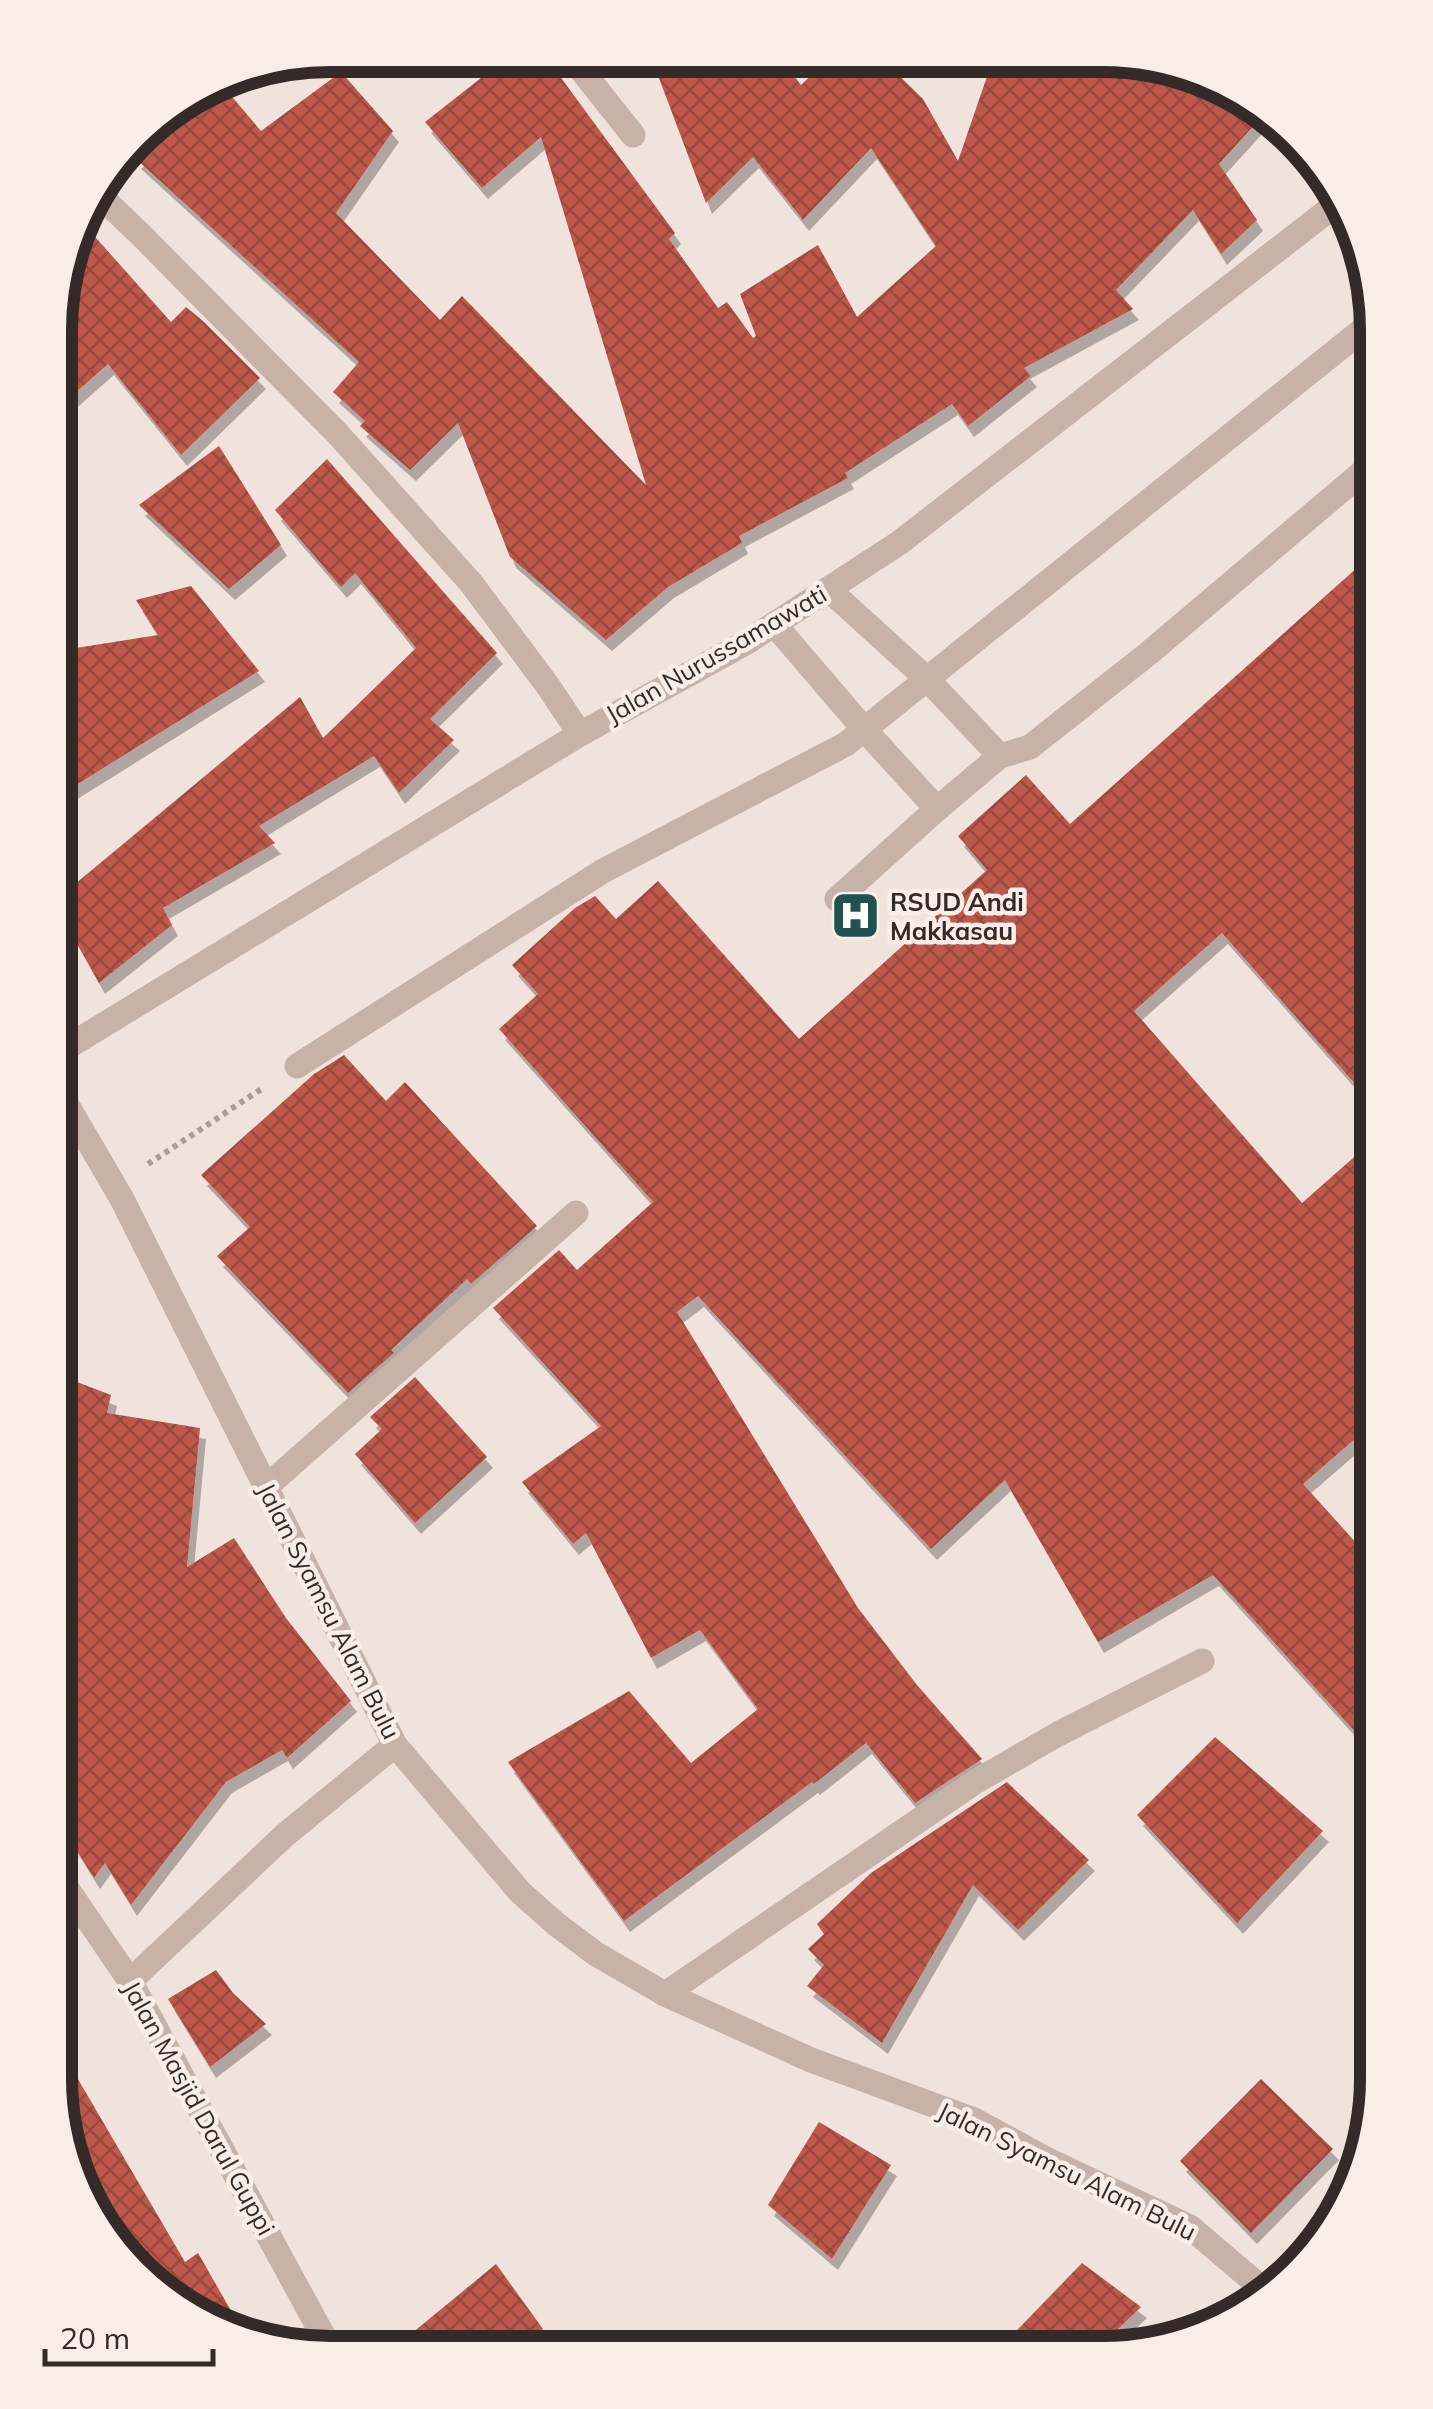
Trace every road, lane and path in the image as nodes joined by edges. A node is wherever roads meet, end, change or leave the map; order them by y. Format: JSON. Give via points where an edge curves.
{"nodes":[{"id":1,"x":584,"y":73,"type":"edge"},
{"id":2,"x":633,"y":136,"type":"dead end"},
{"id":3,"x":107,"y":202,"type":"edge"},
{"id":4,"x":1330,"y":209,"type":"edge"},
{"id":5,"x":1360,"y":332,"type":"edge"},
{"id":6,"x":1360,"y":474,"type":"edge"},
{"id":7,"x":828,"y":589,"type":"junction"},
{"id":8,"x":774,"y":624,"type":"junction"},
{"id":9,"x":927,"y":678,"type":"junction"},
{"id":10,"x":863,"y":728,"type":"junction"},
{"id":11,"x":580,"y":734,"type":"junction"},
{"id":12,"x":1000,"y":756,"type":"junction"},
{"id":13,"x":937,"y":810,"type":"junction"},
{"id":14,"x":837,"y":899,"type":"dead end"},
{"id":15,"x":72,"y":1044,"type":"edge"},
{"id":16,"x":297,"y":1066,"type":"joint"},
{"id":17,"x":72,"y":1113,"type":"edge"},
{"id":18,"x":115,"y":1186,"type":"junction"},
{"id":19,"x":576,"y":1213,"type":"dead end"},
{"id":20,"x":266,"y":1488,"type":"junction"},
{"id":21,"x":1202,"y":1661,"type":"dead end"},
{"id":22,"x":395,"y":1745,"type":"junction"},
{"id":23,"x":72,"y":1895,"type":"edge"},
{"id":24,"x":130,"y":1981,"type":"junction"},
{"id":25,"x":665,"y":1994,"type":"junction"},
{"id":26,"x":1258,"y":2285,"type":"edge"},
{"id":27,"x":323,"y":2336,"type":"edge"}],
"edges":[{"from":1,"to":2,"type":"street"},
{"from":3,"to":11,"type":"street","via":[[336,434],[458,569]]},
{"from":4,"to":7,"type":"street","name":"Jalan Nurussamawati","via":[[899,542]]},
{"from":5,"to":9,"type":"street"},
{"from":6,"to":12,"type":"street","via":[[1030,747]]},
{"from":7,"to":8,"type":"street","name":"Jalan Nurussamawati"},
{"from":7,"to":9,"type":"street"},
{"from":8,"to":10,"type":"street"},
{"from":8,"to":11,"type":"street","name":"Jalan Nurussamawati"},
{"from":9,"to":10,"type":"street"},
{"from":9,"to":12,"type":"street"},
{"from":10,"to":13,"type":"street"},
{"from":10,"to":16,"type":"street","via":[[846,744],[604,871]]},
{"from":11,"to":15,"type":"street","name":"Jalan Nurussamawati"},
{"from":12,"to":13,"type":"street"},
{"from":13,"to":14,"type":"street"},
{"from":16,"to":18,"type":"path"},
{"from":17,"to":18,"type":"street","name":"Jalan Syamsu Alam Bulu"},
{"from":18,"to":20,"type":"street","name":"Jalan Syamsu Alam Bulu"},
{"from":19,"to":20,"type":"street"},
{"from":20,"to":22,"type":"street","name":"Jalan Syamsu Alam Bulu"},
{"from":21,"to":25,"type":"street","via":[[975,1782]]},
{"from":22,"to":24,"type":"street","via":[[284,1835]]},
{"from":22,"to":25,"type":"street","name":"Jalan Syamsu Alam Bulu","via":[[520,1892],[596,1954]]},
{"from":23,"to":24,"type":"street","name":"Jalan Masjid Darul Guppi"},
{"from":24,"to":27,"type":"street","name":"Jalan Masjid Darul Guppi"},
{"from":25,"to":26,"type":"street","name":"Jalan Syamsu Alam Bulu","via":[[811,2060],[974,2120],[1190,2227]]}]}
